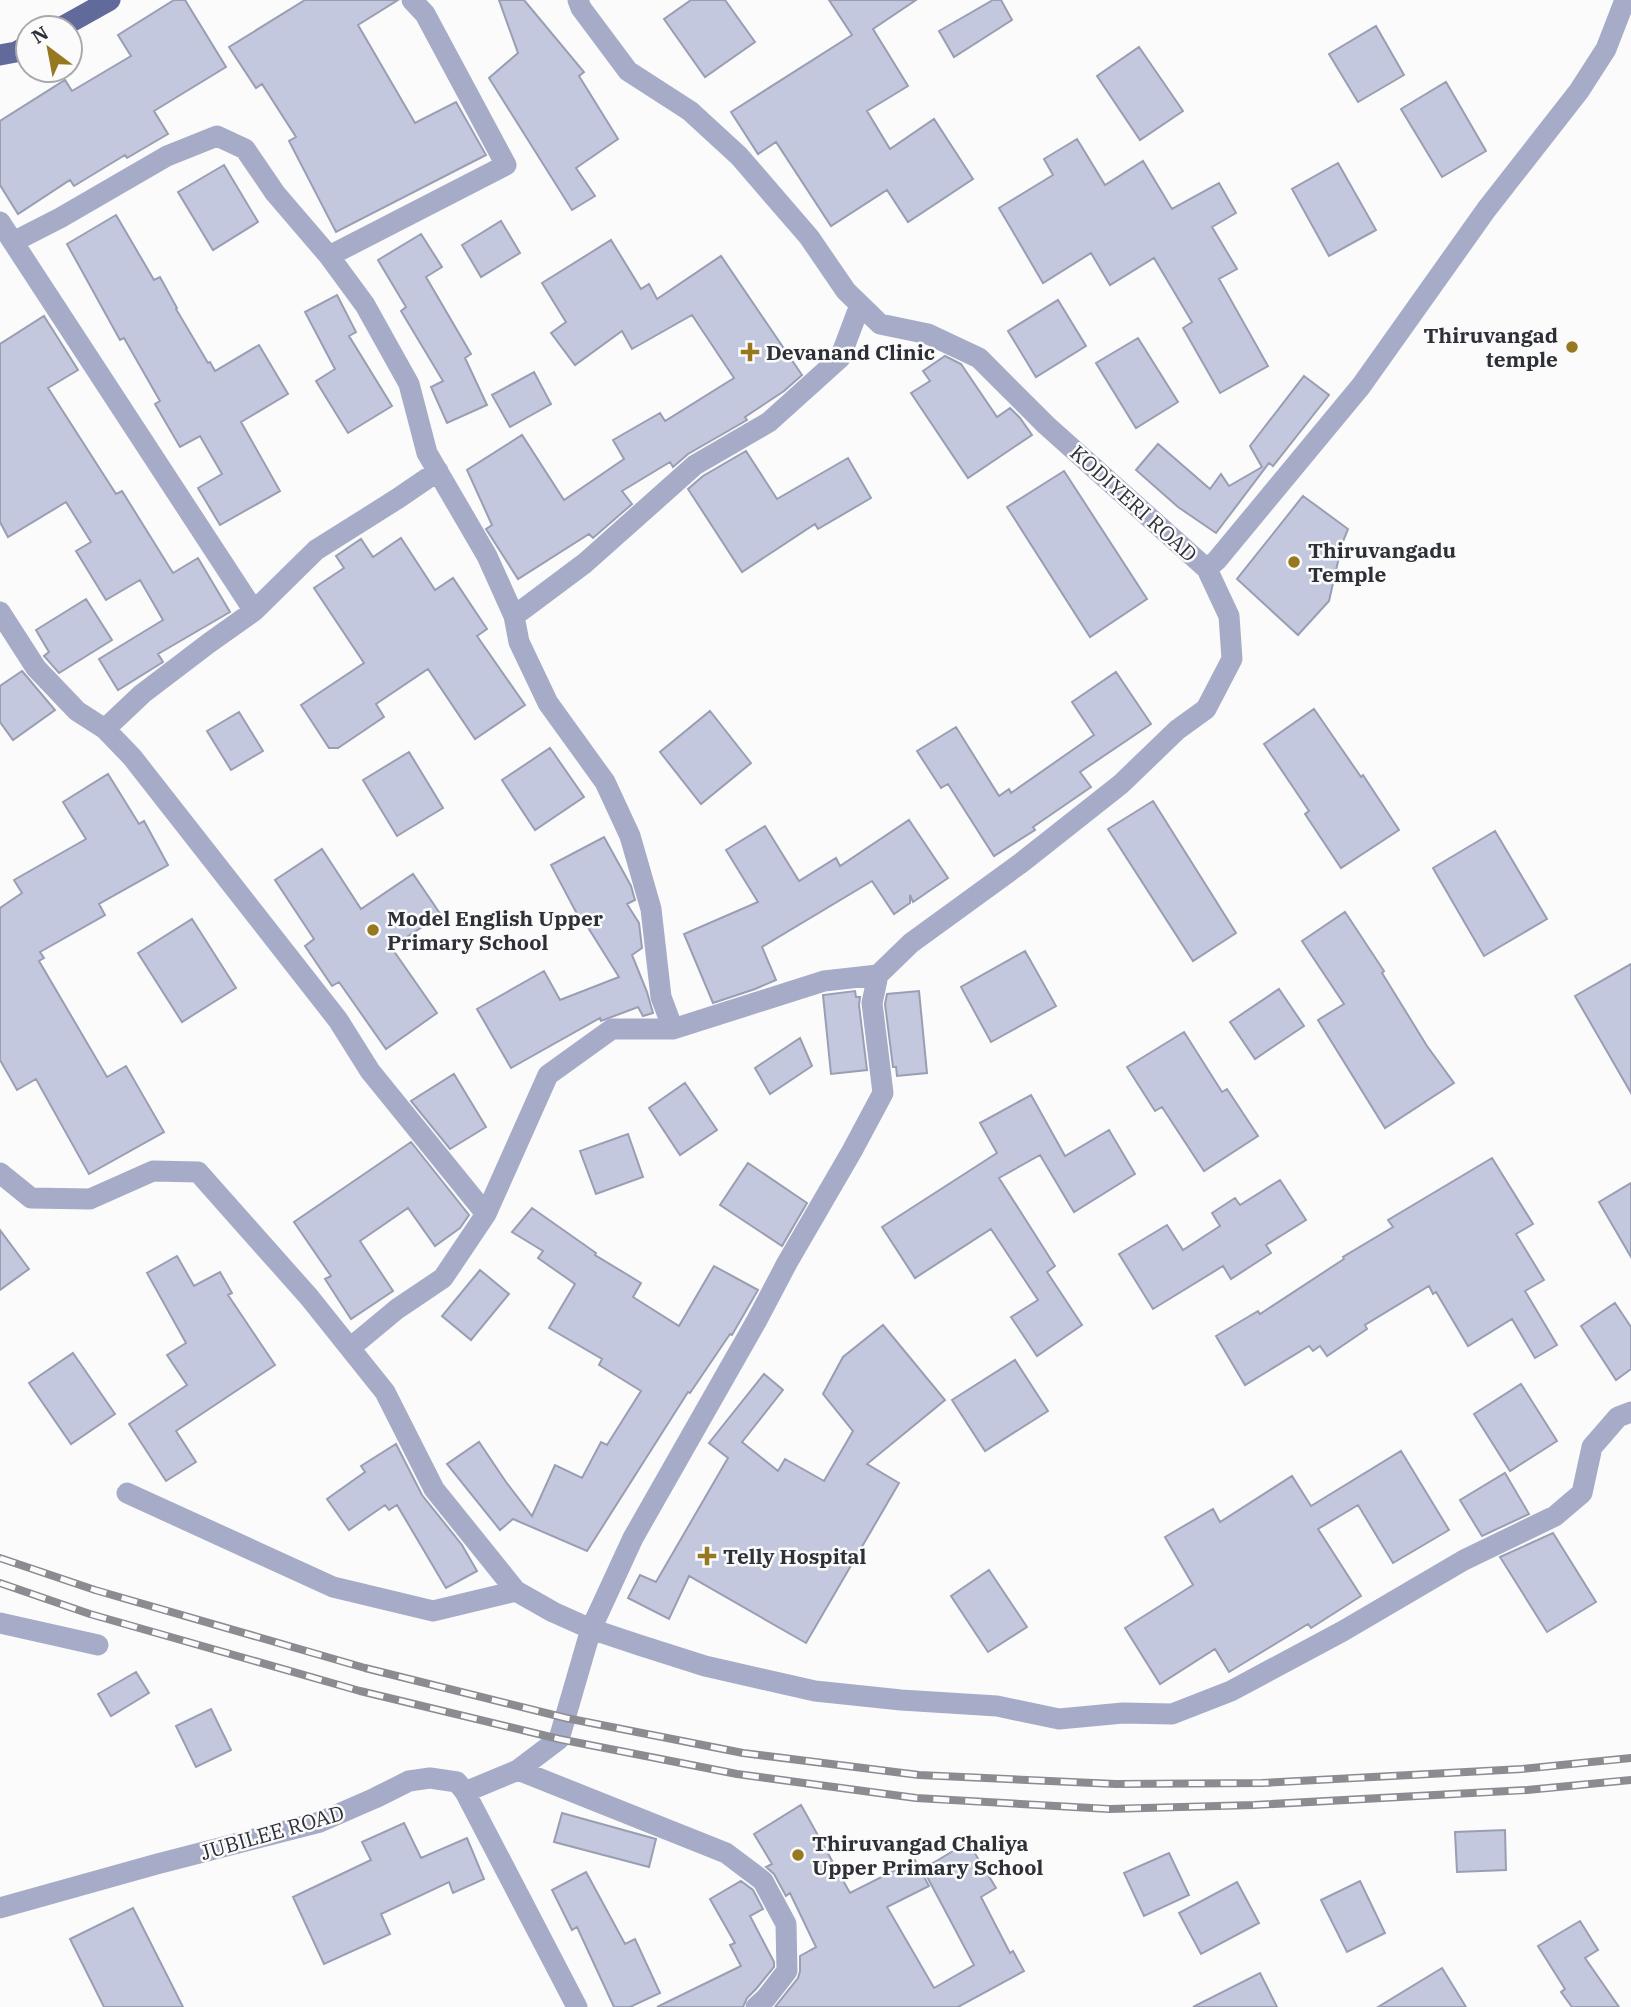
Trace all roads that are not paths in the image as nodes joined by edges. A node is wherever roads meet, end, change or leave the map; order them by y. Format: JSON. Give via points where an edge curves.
{"nodes":[{"id":1,"x":110,"y":0,"type":"edge"},
{"id":2,"x":412,"y":0,"type":"edge"},
{"id":3,"x":578,"y":0,"type":"edge"},
{"id":4,"x":1625,"y":0,"type":"edge"},
{"id":5,"x":84,"y":15,"type":"edge"},
{"id":6,"x":0,"y":222,"type":"edge"},
{"id":7,"x":13,"y":242,"type":"junction"},
{"id":8,"x":329,"y":256,"type":"junction"},
{"id":9,"x":860,"y":305,"type":"junction"},
{"id":10,"x":438,"y":471,"type":"junction"},
{"id":11,"x":1207,"y":569,"type":"junction"},
{"id":12,"x":254,"y":611,"type":"junction"},
{"id":13,"x":0,"y":612,"type":"edge"},
{"id":14,"x":514,"y":616,"type":"junction"},
{"id":15,"x":105,"y":729,"type":"junction"},
{"id":16,"x":878,"y":975,"type":"junction"},
{"id":17,"x":673,"y":1029,"type":"junction"},
{"id":18,"x":0,"y":1173,"type":"edge"},
{"id":19,"x":486,"y":1214,"type":"junction"},
{"id":20,"x":350,"y":1348,"type":"junction"},
{"id":21,"x":1631,"y":1412,"type":"edge"},
{"id":22,"x":127,"y":1493,"type":"dead end"},
{"id":23,"x":516,"y":1591,"type":"junction"},
{"id":24,"x":0,"y":1623,"type":"edge"},
{"id":25,"x":591,"y":1629,"type":"junction"},
{"id":26,"x":98,"y":1645,"type":"dead end"},
{"id":27,"x":518,"y":1770,"type":"junction"},
{"id":28,"x":466,"y":1792,"type":"junction"},
{"id":29,"x":0,"y":1908,"type":"edge"},
{"id":30,"x":577,"y":2007,"type":"edge"},
{"id":31,"x":756,"y":2007,"type":"edge"}],
"edges":[{"from":1,"to":5,"type":"main road"},
{"from":2,"to":8,"type":"street","via":[[425,14],[506,165]]},
{"from":3,"to":9,"type":"street","name":"KODIYERI ROAD","via":[[628,71],[690,111],[739,156]]},
{"from":4,"to":11,"type":"street","name":"KODIYERI ROAD","via":[[1606,50],[1579,91],[1486,210],[1361,386]]},
{"from":6,"to":7,"type":"street"},
{"from":7,"to":8,"type":"street","via":[[167,156],[217,136],[245,149],[275,193]]},
{"from":7,"to":12,"type":"street"},
{"from":8,"to":10,"type":"street","via":[[365,304],[409,384],[426,453]]},
{"from":9,"to":11,"type":"street","name":"KODIYERI ROAD","via":[[880,324],[928,334],[979,358],[1046,425]]},
{"from":9,"to":14,"type":"street","via":[[840,359],[769,422],[695,465],[585,563]]},
{"from":10,"to":12,"type":"street","via":[[316,550]]},
{"from":10,"to":14,"type":"street","via":[[487,556]]},
{"from":11,"to":16,"type":"street","via":[[1229,616],[1232,659],[1206,709],[1121,784],[911,943]]},
{"from":12,"to":15,"type":"street","via":[[142,694]]},
{"from":13,"to":15,"type":"street","via":[[36,668],[77,710]]},
{"from":14,"to":17,"type":"street","via":[[519,642],[548,703],[605,782],[630,836],[650,909],[661,997]]},
{"from":15,"to":19,"type":"street","via":[[132,757],[338,1020],[370,1071]]},
{"from":16,"to":17,"type":"street","via":[[824,981]]},
{"from":16,"to":25,"type":"street","via":[[873,1003],[883,1093],[633,1538]]},
{"from":17,"to":19,"type":"street","via":[[612,1029],[548,1075]]},
{"from":18,"to":20,"type":"street","via":[[31,1198],[90,1199],[153,1171],[198,1172]]},
{"from":19,"to":20,"type":"street","via":[[443,1278]]},
{"from":20,"to":23,"type":"street","via":[[385,1392],[434,1489]]},
{"from":21,"to":25,"type":"street","via":[[1618,1417],[1592,1447],[1582,1493],[1555,1516],[1464,1560],[1231,1691],[1172,1714],[1059,1719],[997,1706],[816,1691],[705,1666]]},
{"from":22,"to":23,"type":"street","via":[[332,1587],[433,1611]]},
{"from":23,"to":25,"type":"street"},
{"from":24,"to":26,"type":"street"},
{"from":25,"to":27,"type":"street","via":[[559,1739]]},
{"from":27,"to":28,"type":"street"},
{"from":27,"to":31,"type":"street","via":[[726,1853],[763,1881],[786,1924],[787,1971]]},
{"from":28,"to":29,"type":"street","name":"JUBILEE ROAD","via":[[457,1782],[409,1781],[320,1822]]},
{"from":28,"to":30,"type":"street"}]}
